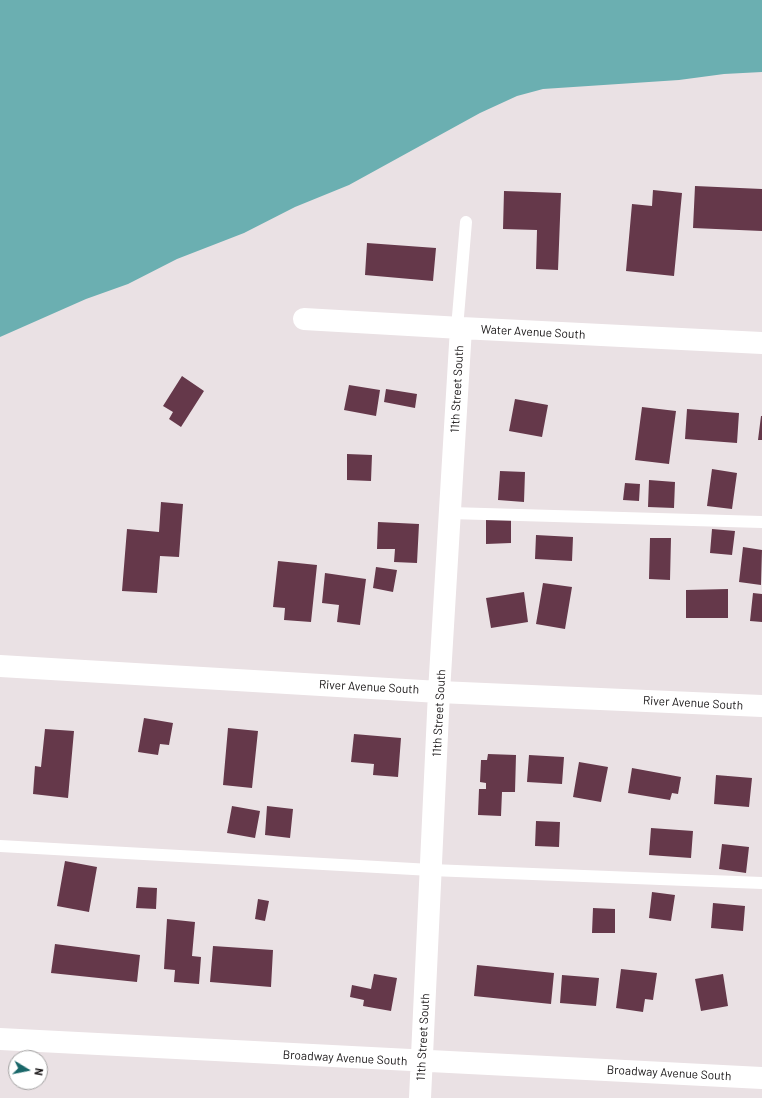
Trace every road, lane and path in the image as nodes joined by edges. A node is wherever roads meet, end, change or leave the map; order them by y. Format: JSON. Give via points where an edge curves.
{"nodes":[{"id":1,"x":466,"y":222,"type":"dead end"},
{"id":2,"x":304,"y":318,"type":"dead end"},
{"id":3,"x":459,"y":328,"type":"junction"},
{"id":4,"x":762,"y":343,"type":"edge"},
{"id":5,"x":450,"y":513,"type":"junction"},
{"id":6,"x":762,"y":522,"type":"edge"},
{"id":7,"x":0,"y":666,"type":"edge"},
{"id":8,"x":439,"y":692,"type":"junction"},
{"id":9,"x":762,"y":706,"type":"edge"},
{"id":10,"x":0,"y":846,"type":"edge"},
{"id":11,"x":431,"y":870,"type":"junction"},
{"id":12,"x":762,"y":884,"type":"edge"},
{"id":13,"x":0,"y":1040,"type":"edge"},
{"id":14,"x":422,"y":1062,"type":"junction"},
{"id":15,"x":762,"y":1078,"type":"edge"},
{"id":16,"x":420,"y":1098,"type":"edge"}],
"edges":[{"from":1,"to":3,"type":"lane"},
{"from":2,"to":3,"type":"street","name":"Water Avenue South"},
{"from":3,"to":4,"type":"street","name":"Water Avenue South"},
{"from":3,"to":5,"type":"street","name":"11th Street South"},
{"from":5,"to":6,"type":"lane"},
{"from":5,"to":8,"type":"street","name":"11th Street South"},
{"from":7,"to":8,"type":"street","name":"River Avenue South"},
{"from":8,"to":9,"type":"street","name":"River Avenue South"},
{"from":8,"to":11,"type":"street","name":"11th Street South"},
{"from":10,"to":11,"type":"lane"},
{"from":11,"to":12,"type":"lane"},
{"from":11,"to":14,"type":"street","name":"11th Street South"},
{"from":13,"to":14,"type":"street","name":"Broadway Avenue South"},
{"from":14,"to":15,"type":"street","name":"Broadway Avenue South"},
{"from":14,"to":16,"type":"street","name":"11th Street South"}]}
